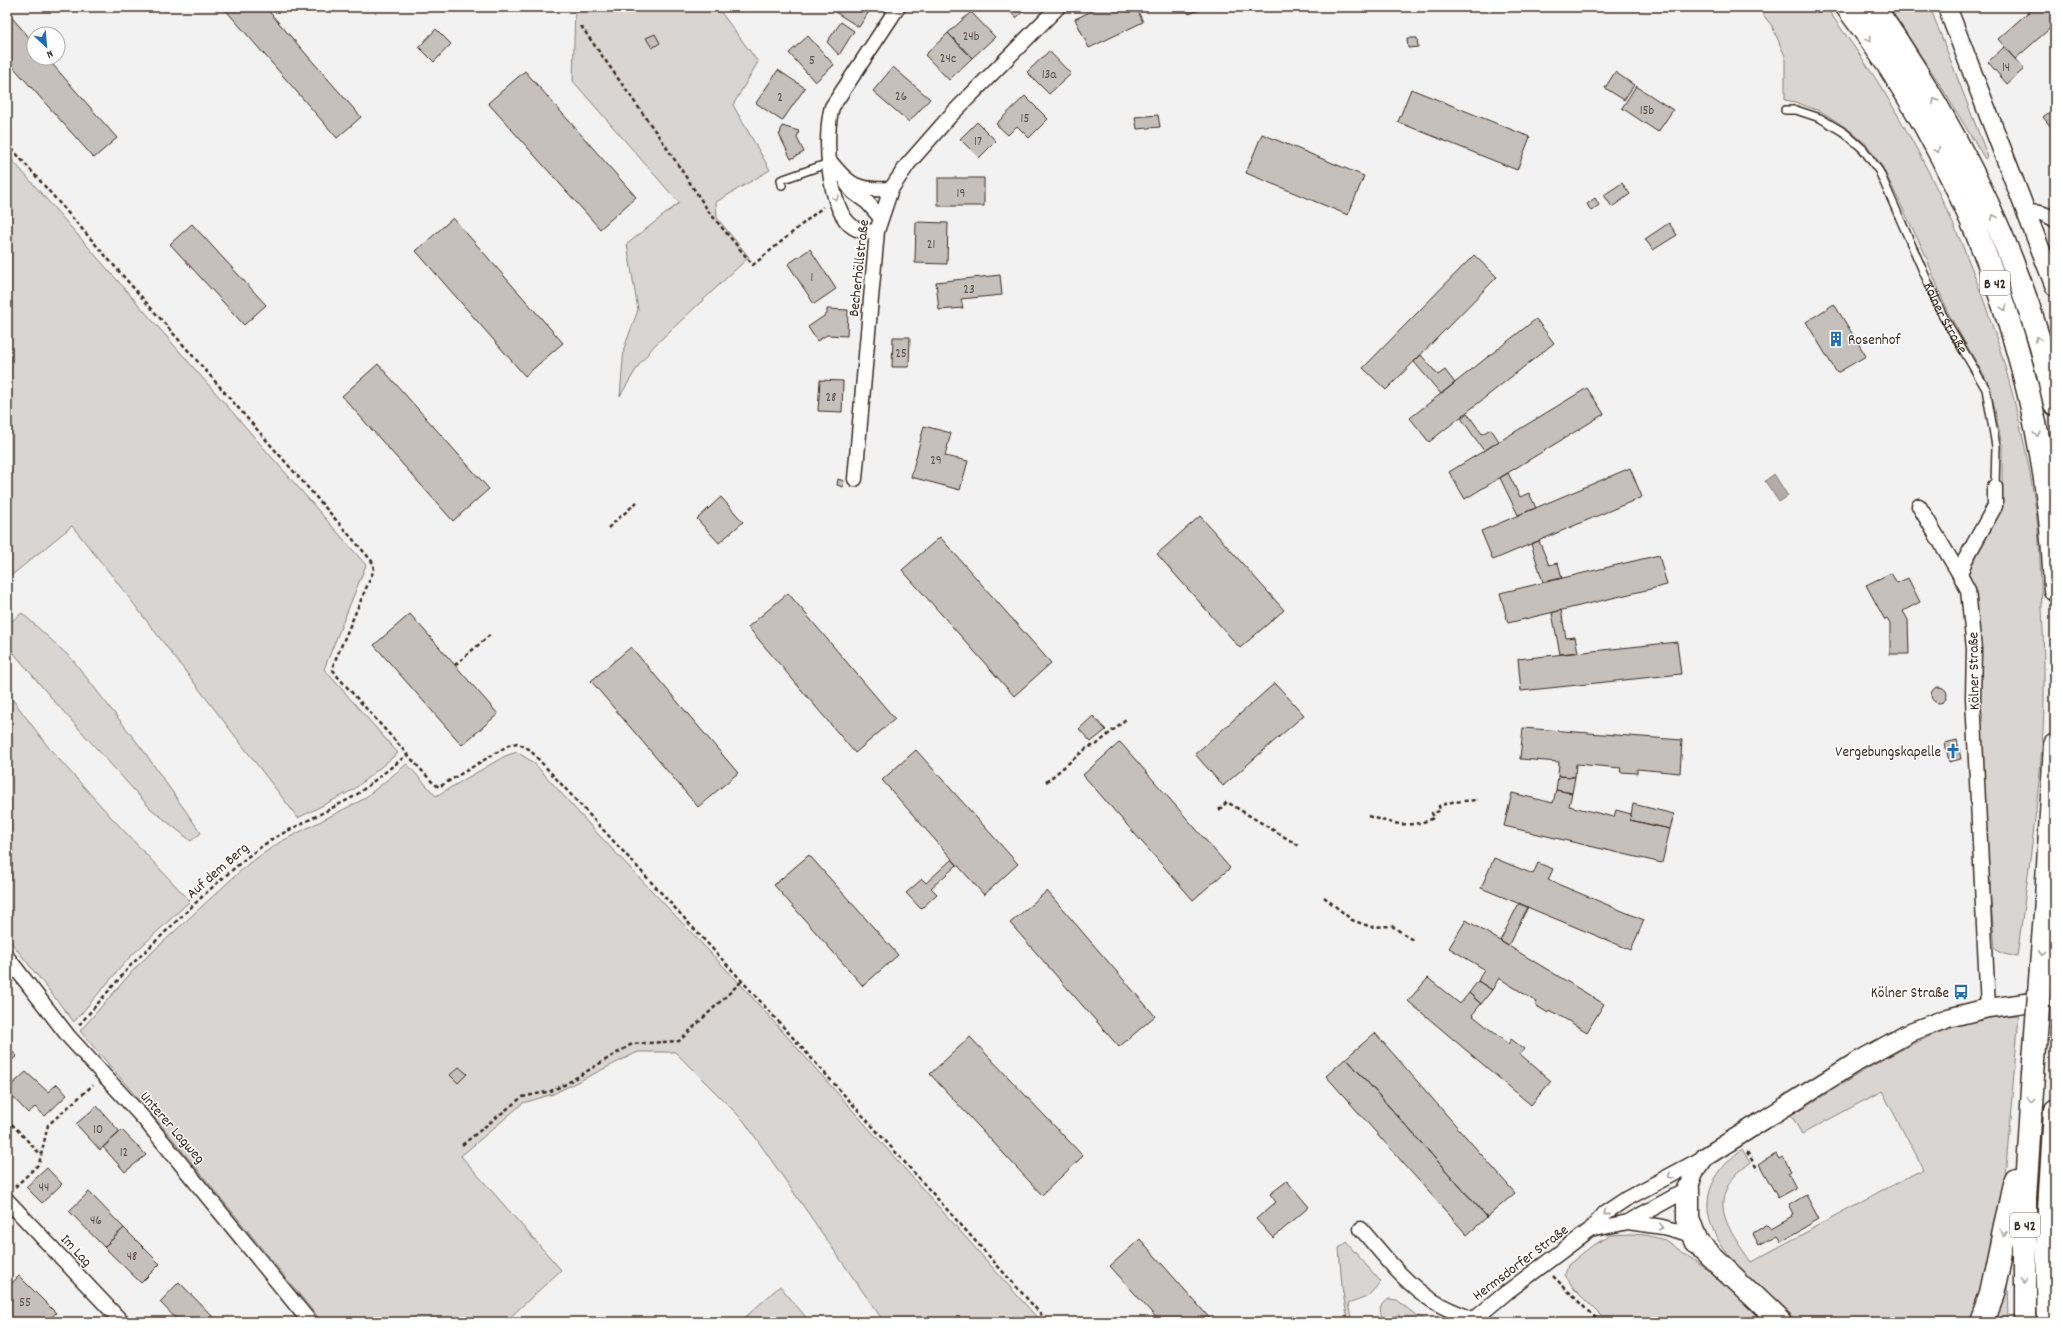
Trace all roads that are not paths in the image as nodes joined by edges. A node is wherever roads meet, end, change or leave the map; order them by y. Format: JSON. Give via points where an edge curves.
{"nodes":[{"id":1,"x":898,"y":7,"type":"edge"},
{"id":2,"x":1058,"y":7,"type":"edge"},
{"id":3,"x":1847,"y":7,"type":"edge"},
{"id":4,"x":1874,"y":7,"type":"edge"},
{"id":5,"x":1947,"y":7,"type":"edge"},
{"id":6,"x":1785,"y":110,"type":"dead end"},
{"id":7,"x":829,"y":162,"type":"junction"},
{"id":8,"x":844,"y":180,"type":"junction"},
{"id":9,"x":782,"y":185,"type":"dead end"},
{"id":10,"x":891,"y":189,"type":"junction"},
{"id":11,"x":2028,"y":213,"type":"junction"},
{"id":12,"x":880,"y":217,"type":"junction"},
{"id":13,"x":2055,"y":220,"type":"edge"},
{"id":14,"x":877,"y":231,"type":"junction"},
{"id":15,"x":2055,"y":287,"type":"edge"},
{"id":16,"x":2055,"y":404,"type":"edge"},
{"id":17,"x":855,"y":479,"type":"dead end"},
{"id":18,"x":1995,"y":487,"type":"joint"},
{"id":19,"x":1919,"y":506,"type":"dead end"},
{"id":20,"x":1960,"y":575,"type":"junction"},
{"id":21,"x":2055,"y":590,"type":"edge"},
{"id":22,"x":2055,"y":745,"type":"edge"},
{"id":23,"x":7,"y":957,"type":"edge"},
{"id":24,"x":2055,"y":999,"type":"edge"},
{"id":25,"x":1988,"y":1008,"type":"junction"},
{"id":26,"x":2055,"y":1110,"type":"edge"},
{"id":27,"x":2029,"y":1128,"type":"junction"},
{"id":28,"x":1705,"y":1157,"type":"junction"},
{"id":29,"x":1688,"y":1189,"type":"junction"},
{"id":30,"x":10,"y":1195,"type":"edge"},
{"id":31,"x":1626,"y":1199,"type":"junction"},
{"id":32,"x":1628,"y":1222,"type":"junction"},
{"id":33,"x":1361,"y":1229,"type":"dead end"},
{"id":34,"x":1590,"y":1230,"type":"junction"},
{"id":35,"x":1693,"y":1235,"type":"junction"},
{"id":36,"x":1472,"y":1321,"type":"edge"},
{"id":37,"x":122,"y":1322,"type":"edge"},
{"id":38,"x":310,"y":1322,"type":"edge"},
{"id":39,"x":1780,"y":1322,"type":"edge"},
{"id":40,"x":1982,"y":1322,"type":"edge"},
{"id":41,"x":2025,"y":1322,"type":"edge"},
{"id":42,"x":2049,"y":1322,"type":"edge"}],
"edges":[{"from":1,"to":7,"type":"street","via":[[832,107],[828,132]]},
{"from":2,"to":10,"type":"street","name":"Becherhöllstraße","via":[[951,115],[908,164]]},
{"from":3,"to":21,"type":"highway","number":"B 42","one_way":true,"via":[[1885,61],[1938,152],[1973,227],[2000,297],[2016,348],[2038,443],[2051,531]]},
{"from":16,"to":4,"type":"highway","number":"B 42","one_way":true,"via":[[2026,300],[1990,208],[1946,120]]},
{"from":5,"to":11,"type":"street"},
{"from":6,"to":18,"type":"lane","name":"Kölner Straße","via":[[1796,110],[1820,118],[1845,133],[1863,150],[1879,171],[1942,314],[1986,389],[1996,446]]},
{"from":7,"to":8,"type":"street"},
{"from":7,"to":9,"type":"lane","via":[[781,180]]},
{"from":7,"to":14,"type":"street","one_way":true,"via":[[841,212],[852,227],[863,232]]},
{"from":8,"to":10,"type":"street","via":[[870,190]]},
{"from":8,"to":12,"type":"street"},
{"from":10,"to":12,"type":"street","name":"Becherhöllstraße"},
{"from":11,"to":13,"type":"street","via":[[2037,211]]},
{"from":11,"to":15,"type":"street"},
{"from":12,"to":14,"type":"street","name":"Becherhöllstraße"},
{"from":14,"to":17,"type":"street","name":"Becherhöllstraße"},
{"from":18,"to":20,"type":"street","name":"Kölner Straße","via":[[1995,506],[1964,560]]},
{"from":19,"to":20,"type":"street","name":"Kölner Straße"},
{"from":20,"to":25,"type":"street","name":"Kölner Straße","via":[[1968,590],[1974,649],[1973,698]]},
{"from":22,"to":27,"type":"highway","number":"B 42","one_way":true,"bridge":true},
{"from":23,"to":38,"type":"street","name":"Unterer Lagweg","via":[[69,1037],[145,1120]]},
{"from":24,"to":25,"type":"street"},
{"from":25,"to":28,"type":"street","via":[[1948,1018],[1913,1031],[1853,1064]]},
{"from":26,"to":42,"type":"highway","number":"B 42","via":[[2048,1245]]},
{"from":27,"to":40,"type":"highway","one_way":true,"via":[[1992,1295]]},
{"from":27,"to":41,"type":"highway","number":"B 42","one_way":true,"via":[[2025,1199]]},
{"from":28,"to":29,"type":"street","via":[[1694,1172]]},
{"from":28,"to":31,"type":"street","name":"Hermsdorfer Straße","one_way":true},
{"from":29,"to":31,"type":"street","name":"Hermsdorfer Straße","via":[[1661,1190]]},
{"from":29,"to":32,"type":"street","name":"Hermsdorfer Straße"},
{"from":29,"to":35,"type":"highway","via":[[1687,1209]]},
{"from":30,"to":37,"type":"street","name":"Im Lag"},
{"from":31,"to":34,"type":"street","name":"Hermsdorfer Straße","one_way":true,"via":[[1605,1213]]},
{"from":32,"to":34,"type":"street","name":"Hermsdorfer Straße"},
{"from":32,"to":35,"type":"street","name":"Hermsdorfer Straße","one_way":true},
{"from":33,"to":36,"type":"street","via":[[1402,1276],[1420,1292]]},
{"from":34,"to":36,"type":"street","name":"Hermsdorfer Straße"},
{"from":35,"to":39,"type":"highway","via":[[1704,1250]]}]}
